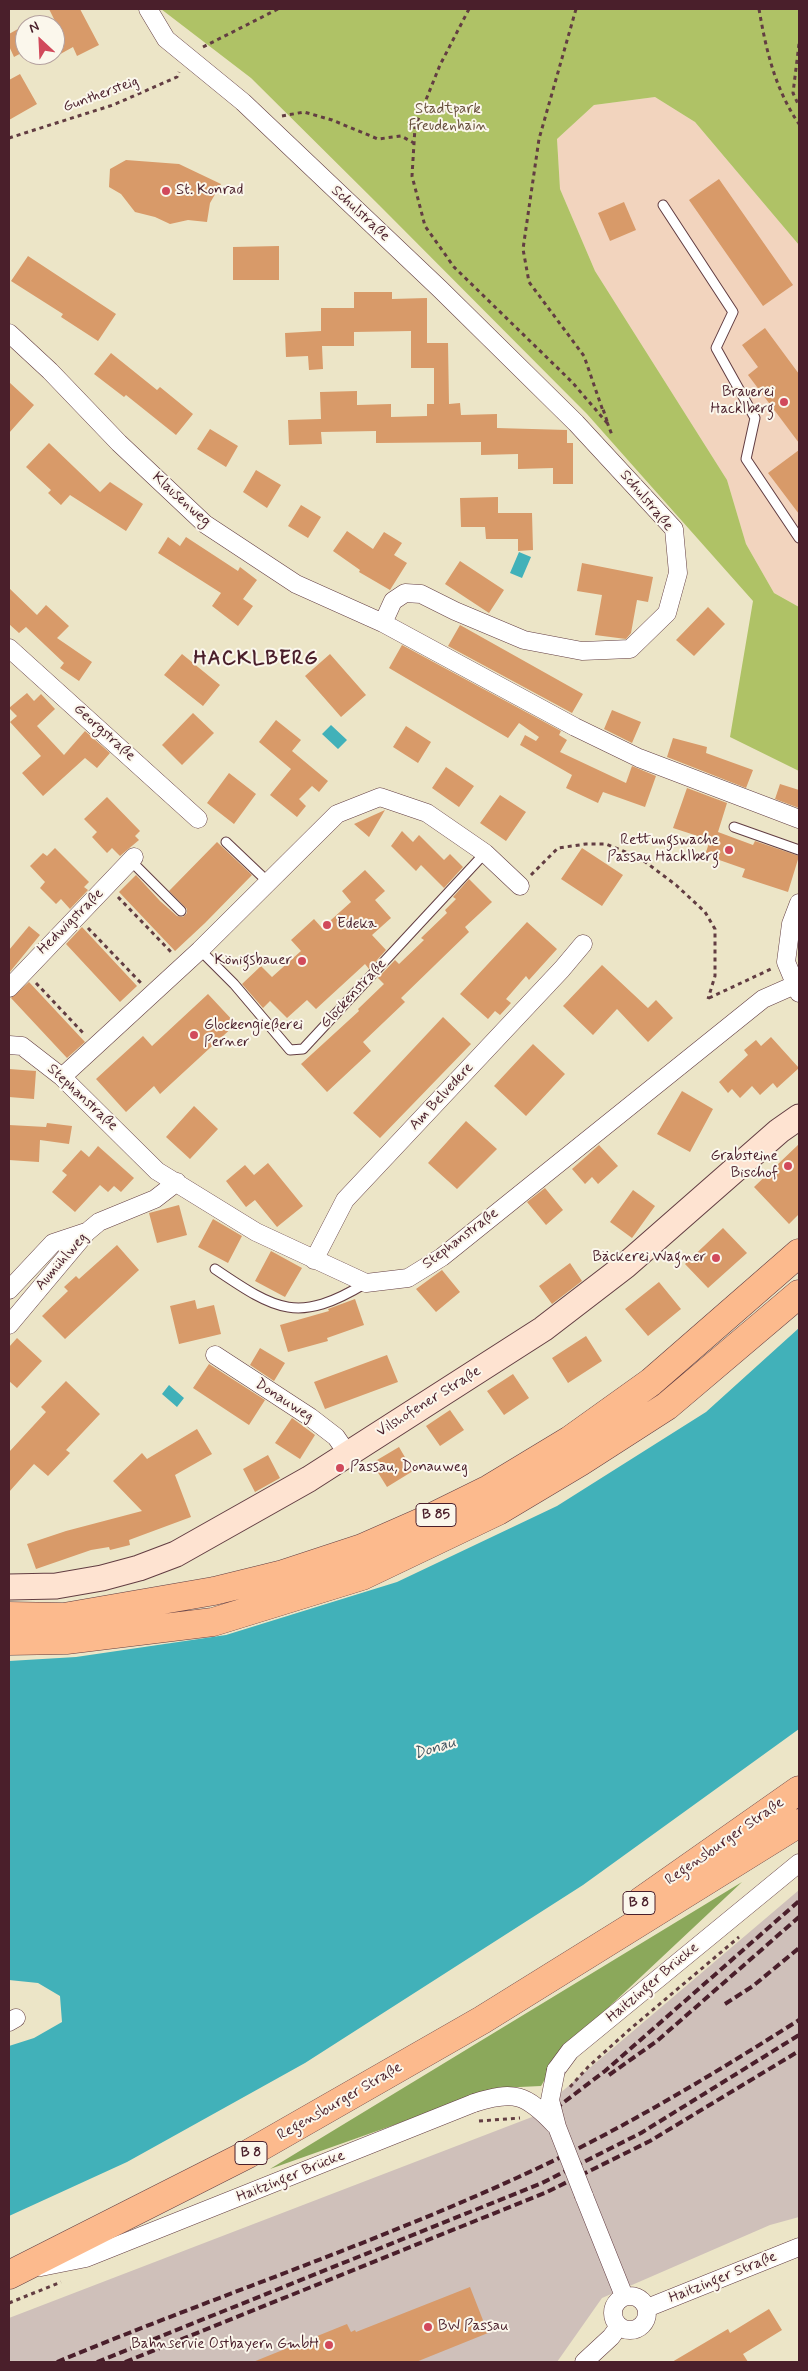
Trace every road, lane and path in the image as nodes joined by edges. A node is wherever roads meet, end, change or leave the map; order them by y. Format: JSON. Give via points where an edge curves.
{"nodes":[{"id":1,"x":148,"y":9,"type":"edge"},
{"id":2,"x":278,"y":9,"type":"edge"},
{"id":3,"x":469,"y":9,"type":"edge"},
{"id":4,"x":576,"y":9,"type":"edge"},
{"id":5,"x":758,"y":9,"type":"edge"},
{"id":6,"x":799,"y":44,"type":"edge"},
{"id":7,"x":188,"y":55,"type":"junction"},
{"id":8,"x":799,"y":106,"type":"edge"},
{"id":9,"x":262,"y":120,"type":"junction"},
{"id":10,"x":799,"y":124,"type":"edge"},
{"id":11,"x":9,"y":138,"type":"edge"},
{"id":12,"x":414,"y":142,"type":"junction"},
{"id":13,"x":663,"y":205,"type":"dead end"},
{"id":14,"x":9,"y":334,"type":"edge"},
{"id":15,"x":608,"y":424,"type":"junction"},
{"id":16,"x":614,"y":442,"type":"dead end"},
{"id":17,"x":799,"y":538,"type":"edge"},
{"id":18,"x":383,"y":623,"type":"junction"},
{"id":19,"x":9,"y":648,"type":"edge"},
{"id":20,"x":198,"y":819,"type":"dead end"},
{"id":21,"x":799,"y":819,"type":"edge"},
{"id":22,"x":734,"y":827,"type":"dead end"},
{"id":23,"x":226,"y":842,"type":"dead end"},
{"id":24,"x":799,"y":850,"type":"edge"},
{"id":25,"x":485,"y":853,"type":"junction"},
{"id":26,"x":132,"y":859,"type":"joint"},
{"id":27,"x":268,"y":881,"type":"junction"},
{"id":28,"x":107,"y":885,"type":"junction"},
{"id":29,"x":520,"y":886,"type":"joint"},
{"id":30,"x":799,"y":903,"type":"edge"},
{"id":31,"x":181,"y":911,"type":"dead end"},
{"id":32,"x":76,"y":916,"type":"junction"},
{"id":33,"x":583,"y":944,"type":"dead end"},
{"id":34,"x":200,"y":950,"type":"junction"},
{"id":35,"x":786,"y":962,"type":"junction"},
{"id":36,"x":184,"y":965,"type":"junction"},
{"id":37,"x":24,"y":970,"type":"junction"},
{"id":38,"x":9,"y":988,"type":"edge"},
{"id":39,"x":798,"y":988,"type":"edge"},
{"id":40,"x":152,"y":994,"type":"junction"},
{"id":41,"x":9,"y":1044,"type":"edge"},
{"id":42,"x":96,"y":1046,"type":"junction"},
{"id":43,"x":62,"y":1077,"type":"junction"},
{"id":44,"x":799,"y":1117,"type":"edge"},
{"id":45,"x":177,"y":1182,"type":"junction"},
{"id":46,"x":87,"y":1232,"type":"junction"},
{"id":47,"x":799,"y":1253,"type":"edge"},
{"id":48,"x":314,"y":1260,"type":"junction"},
{"id":49,"x":215,"y":1269,"type":"dead end"},
{"id":50,"x":366,"y":1283,"type":"junction"},
{"id":51,"x":9,"y":1290,"type":"edge"},
{"id":52,"x":799,"y":1294,"type":"edge"},
{"id":53,"x":9,"y":1326,"type":"edge"},
{"id":54,"x":215,"y":1355,"type":"dead end"},
{"id":55,"x":347,"y":1454,"type":"junction"},
{"id":56,"x":9,"y":1587,"type":"edge"},
{"id":57,"x":9,"y":1616,"type":"edge"},
{"id":58,"x":9,"y":1641,"type":"edge"},
{"id":59,"x":799,"y":1790,"type":"edge"},
{"id":60,"x":799,"y":1823,"type":"edge"},
{"id":61,"x":799,"y":1863,"type":"edge"},
{"id":62,"x":482,"y":2020,"type":"junction"},
{"id":63,"x":558,"y":2127,"type":"junction"},
{"id":64,"x":799,"y":2247,"type":"edge"},
{"id":65,"x":11,"y":2274,"type":"edge"},
{"id":66,"x":623,"y":2292,"type":"junction"},
{"id":67,"x":647,"y":2308,"type":"junction"},
{"id":68,"x":619,"y":2326,"type":"junction"},
{"id":69,"x":584,"y":2362,"type":"edge"}],
"edges":[{"from":1,"to":7,"type":"street","name":"Schulstraße","via":[[166,39]]},
{"from":2,"to":7,"type":"path"},
{"from":3,"to":12,"type":"path","via":[[440,65],[415,127]]},
{"from":4,"to":15,"type":"path","via":[[539,139],[523,249],[529,282],[584,356]]},
{"from":5,"to":10,"type":"path","via":[[766,54]]},
{"from":6,"to":8,"type":"path","via":[[793,93]]},
{"from":7,"to":9,"type":"street","name":"Schulstraße"},
{"from":7,"to":11,"type":"path","name":"Gunthersteig","via":[[177,77],[113,106]]},
{"from":9,"to":12,"type":"path","via":[[304,112],[378,140],[401,136]]},
{"from":9,"to":18,"type":"street","name":"Schulstraße","via":[[576,423],[674,530],[678,573],[667,613],[630,649],[582,651],[524,640],[455,612],[421,594],[405,592],[393,601]]},
{"from":12,"to":15,"type":"path","via":[[412,176],[425,226],[454,267],[526,334]]},
{"from":13,"to":17,"type":"lane","via":[[733,312],[716,348],[756,418],[746,459]]},
{"from":14,"to":18,"type":"street","name":"Klausenweg","via":[[50,371],[118,443],[206,524],[296,584]]},
{"from":15,"to":16,"type":"path"},
{"from":18,"to":21,"type":"street","via":[[638,758]]},
{"from":19,"to":20,"type":"street","name":"Georgstraße"},
{"from":22,"to":24,"type":"lane"},
{"from":23,"to":27,"type":"lane"},
{"from":25,"to":27,"type":"street","via":[[428,813],[380,797],[336,814]]},
{"from":25,"to":29,"type":"street"},
{"from":25,"to":34,"type":"lane","name":"Glockenstraße","via":[[303,1049],[290,1050],[234,984]]},
{"from":26,"to":28,"type":"street","name":"Hedwigstraße"},
{"from":26,"to":31,"type":"lane"},
{"from":27,"to":34,"type":"street"},
{"from":28,"to":32,"type":"street","name":"Hedwigstraße"},
{"from":28,"to":36,"type":"path"},
{"from":29,"to":35,"type":"path","via":[[558,848],[606,844],[640,858],[705,912],[715,929],[716,946],[715,976],[708,999]]},
{"from":30,"to":35,"type":"street","via":[[791,924]]},
{"from":32,"to":37,"type":"street","name":"Hedwigstraße"},
{"from":32,"to":40,"type":"path"},
{"from":33,"to":48,"type":"street","name":"Am Belvedere","via":[[345,1200]]},
{"from":34,"to":36,"type":"street"},
{"from":35,"to":39,"type":"street"},
{"from":36,"to":40,"type":"street"},
{"from":37,"to":38,"type":"street","name":"Hedwigstraße"},
{"from":37,"to":42,"type":"path"},
{"from":39,"to":50,"type":"street","name":"Stephanstraße","via":[[763,999],[442,1257],[408,1278]]},
{"from":40,"to":42,"type":"street"},
{"from":41,"to":43,"type":"street","name":"Stephanstraße","via":[[22,1046]]},
{"from":42,"to":43,"type":"street"},
{"from":43,"to":45,"type":"street","name":"Stephanstraße","via":[[157,1171]]},
{"from":44,"to":55,"type":"street","name":"Vilshofener Straße","via":[[779,1130],[625,1266],[543,1329]]},
{"from":45,"to":46,"type":"street","name":"Aumühlweg","via":[[155,1199],[99,1222]]},
{"from":45,"to":48,"type":"street","name":"Stephanstraße","via":[[256,1232]]},
{"from":46,"to":51,"type":"street","via":[[53,1243]]},
{"from":46,"to":53,"type":"street","name":"Aumühlweg"},
{"from":47,"to":57,"type":"main road","number":"B 85","via":[[651,1382],[554,1450],[489,1489],[428,1519],[362,1548],[282,1574],[214,1590],[64,1617]]},
{"from":48,"to":50,"type":"street","name":"Stephanstraße"},
{"from":49,"to":50,"type":"lane","via":[[250,1293],[280,1307],[314,1307],[344,1296]]},
{"from":52,"to":58,"type":"main road","number":"B 85","via":[[666,1406],[580,1462],[498,1511],[362,1576],[213,1622],[66,1640]]},
{"from":54,"to":55,"type":"street","name":"Donauweg","via":[[310,1416],[336,1438]]},
{"from":55,"to":56,"type":"street","name":"Vilshofener Straße","via":[[176,1554],[102,1578],[56,1586]]},
{"from":59,"to":62,"type":"main road","name":"Regensburger Straße","number":"B 8","via":[[586,1940]]},
{"from":60,"to":62,"type":"main road","name":"Regensburger Straße","number":"B 8"},
{"from":61,"to":63,"type":"street","name":"Haitzinger Brücke","bridge":true,"via":[[570,2051],[556,2070],[550,2100]]},
{"from":62,"to":65,"type":"main road","name":"Regensburger Straße","number":"B 8","via":[[248,2154]]},
{"from":63,"to":65,"type":"street","name":"Haitzinger Brücke","bridge":true,"via":[[525,2098],[498,2095],[86,2258]]},
{"from":63,"to":66,"type":"street","name":"Haitzinger Brücke","bridge":true},
{"from":64,"to":67,"type":"street","name":"Haitzinger Straße"},
{"from":66,"to":67,"type":"street","via":[[641,2298]]},
{"from":66,"to":68,"type":"street","via":[[613,2310]]},
{"from":67,"to":68,"type":"street","via":[[647,2319],[640,2327],[629,2330]]},
{"from":68,"to":69,"type":"street"}]}
